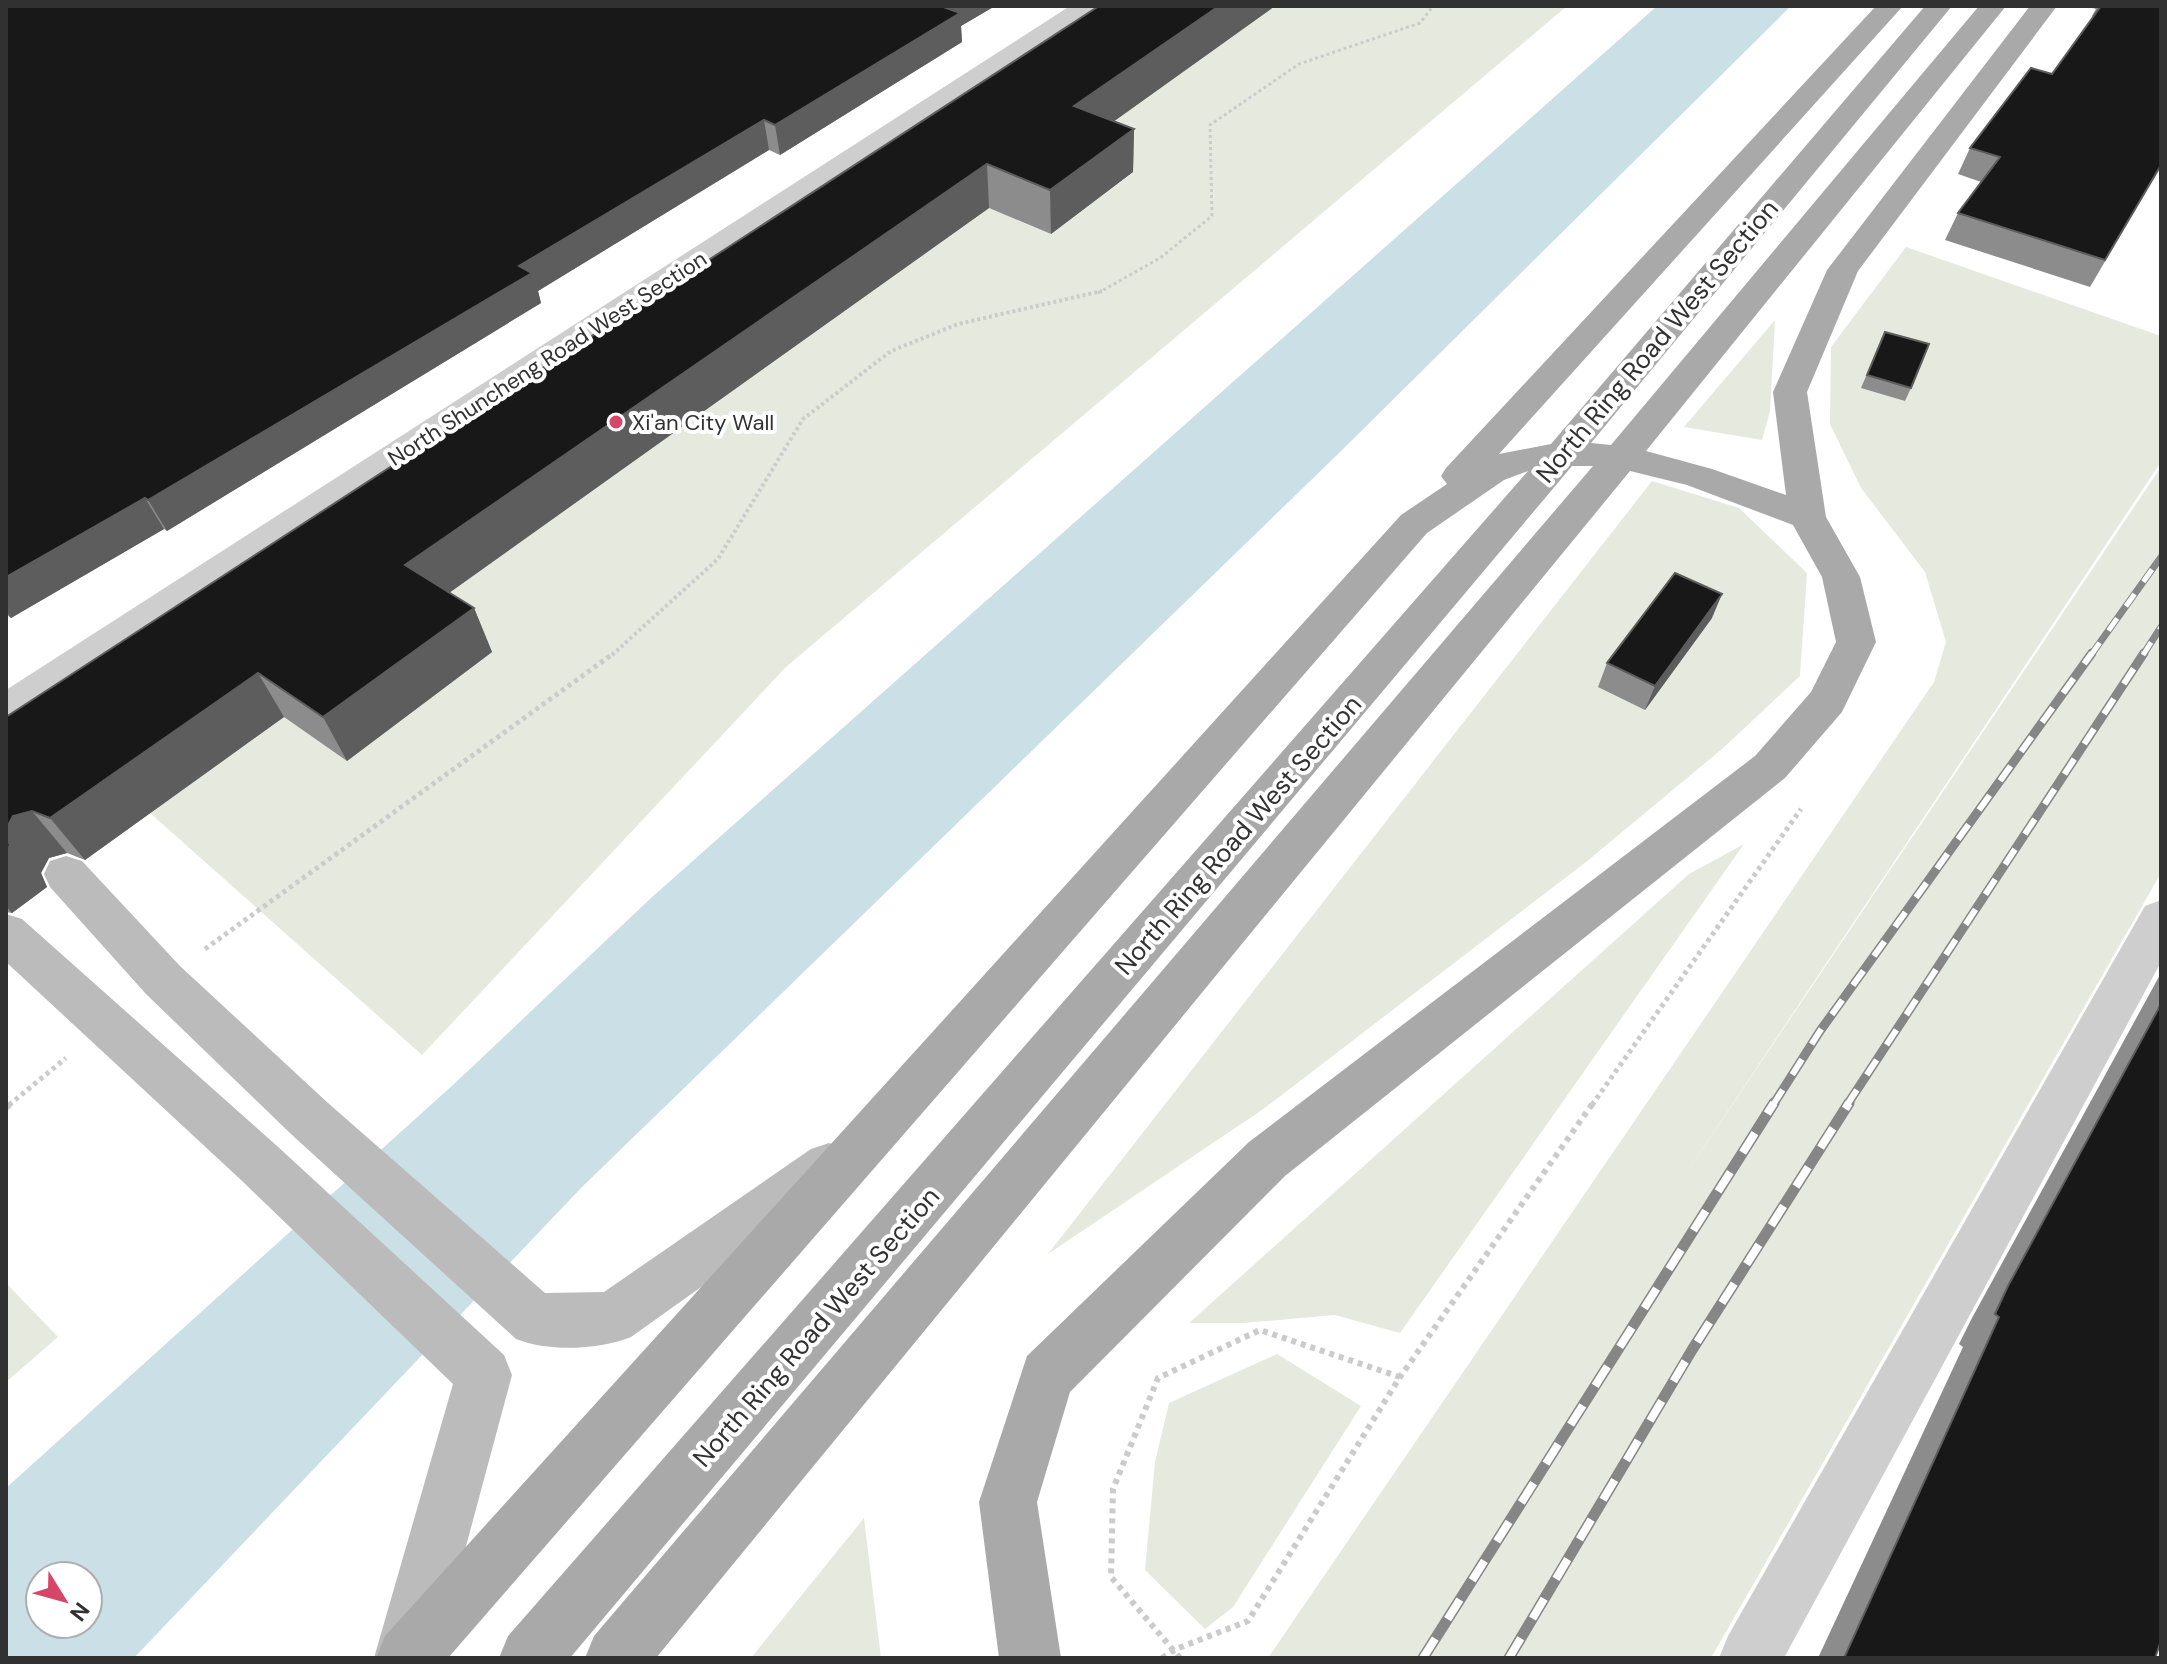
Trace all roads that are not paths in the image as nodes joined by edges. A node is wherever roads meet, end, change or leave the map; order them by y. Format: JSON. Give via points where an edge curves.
{"nodes":[{"id":1,"x":1088,"y":6,"type":"edge"},
{"id":2,"x":1890,"y":6,"type":"edge"},
{"id":3,"x":1939,"y":6,"type":"edge"},
{"id":4,"x":1993,"y":6,"type":"edge"},
{"id":5,"x":2044,"y":6,"type":"edge"},
{"id":6,"x":1807,"y":517,"type":"junction"},
{"id":7,"x":1414,"y":524,"type":"junction"},
{"id":8,"x":6,"y":710,"type":"edge"},
{"id":9,"x":66,"y":874,"type":"dead end"},
{"id":10,"x":2161,"y":919,"type":"edge"},
{"id":11,"x":6,"y":933,"type":"edge"},
{"id":12,"x":876,"y":1132,"type":"junction"},
{"id":13,"x":406,"y":1658,"type":"edge"},
{"id":14,"x":530,"y":1658,"type":"edge"},
{"id":15,"x":616,"y":1658,"type":"edge"},
{"id":16,"x":1030,"y":1658,"type":"edge"},
{"id":17,"x":1750,"y":1658,"type":"edge"}],
"edges":[{"from":1,"to":8,"type":"street","name":"North Shuncheng Road West Section"},
{"from":2,"to":7,"type":"main road"},
{"from":3,"to":14,"type":"main road","name":"North Ring Road West Section","via":[[1489,541]]},
{"from":4,"to":15,"type":"main road","name":"North Ring Road West Section"},
{"from":5,"to":6,"type":"main road","via":[[1843,270],[1790,392]]},
{"from":6,"to":7,"type":"main road","via":[[1666,465],[1588,452],[1509,462]]},
{"from":6,"to":16,"type":"main road","via":[[1841,577],[1856,642],[1827,701],[1770,767],[1267,1159],[1047,1376],[1008,1502]]},
{"from":7,"to":12,"type":"main road"},
{"from":9,"to":12,"type":"main road","via":[[163,980],[535,1320],[612,1318]]},
{"from":10,"to":17,"type":"street"},
{"from":11,"to":13,"type":"main road","via":[[484,1375]]},
{"from":12,"to":13,"type":"main road"}]}
